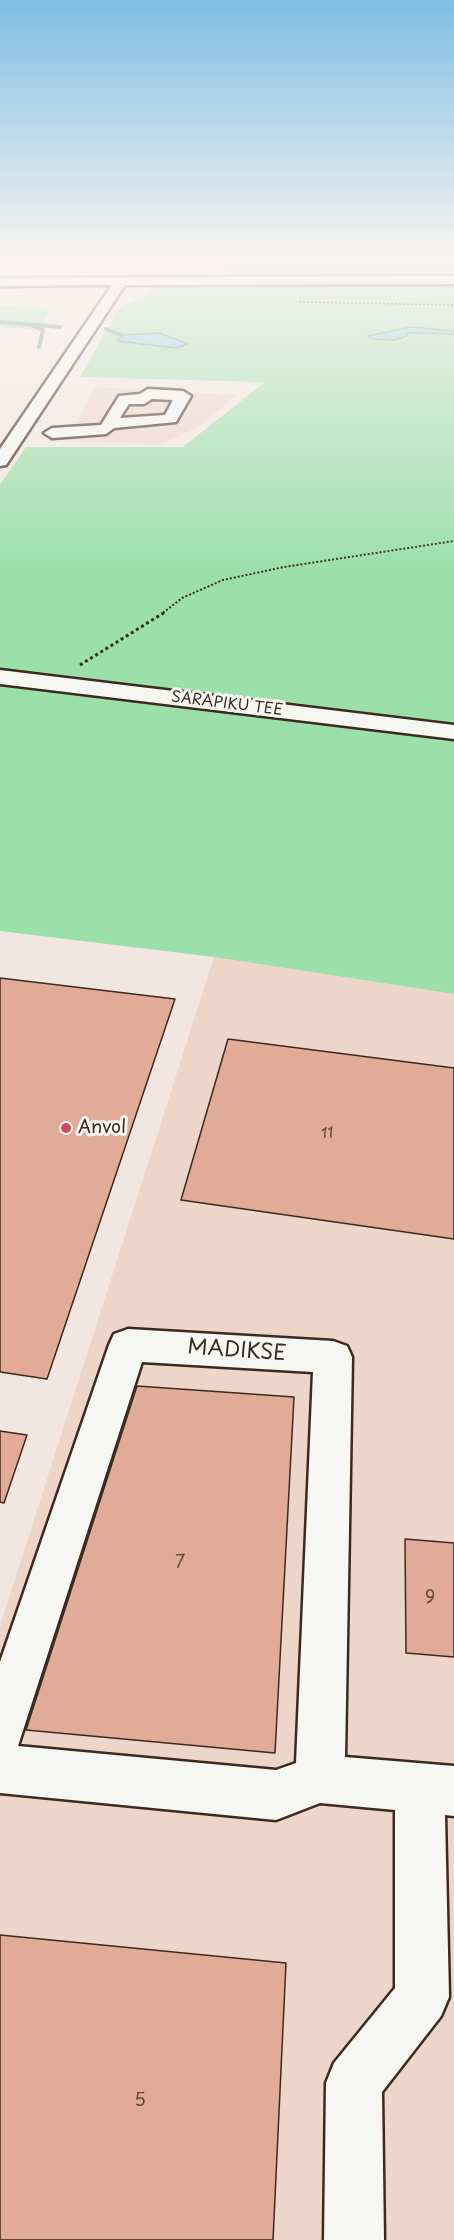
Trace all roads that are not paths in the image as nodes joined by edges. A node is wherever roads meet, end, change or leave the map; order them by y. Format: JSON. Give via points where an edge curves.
{"nodes":[{"id":1,"x":65,"y":365,"type":"edge"},
{"id":2,"x":109,"y":424,"type":"dead end"},
{"id":3,"x":52,"y":433,"type":"dead end"},
{"id":4,"x":0,"y":461,"type":"edge"},
{"id":5,"x":0,"y":677,"type":"edge"},
{"id":6,"x":454,"y":732,"type":"edge"},
{"id":7,"x":0,"y":1732,"type":"edge"},
{"id":8,"x":0,"y":1769,"type":"edge"},
{"id":9,"x":320,"y":1779,"type":"junction"},
{"id":10,"x":437,"y":1790,"type":"edge"},
{"id":11,"x":354,"y":2240,"type":"edge"}],
"edges":[{"from":1,"to":4,"type":"street"},
{"from":2,"to":3,"type":"street","via":[[106,429]]},
{"from":5,"to":6,"type":"street","name":"SARAPIKU TEE"},
{"from":7,"to":9,"type":"street","name":"MADIKSE","via":[[128,1345],[333,1357]]},
{"from":8,"to":9,"type":"street","via":[[276,1795]]},
{"from":9,"to":10,"type":"street"},
{"from":10,"to":11,"type":"street","via":[[422,1997],[354,2083]]}]}
